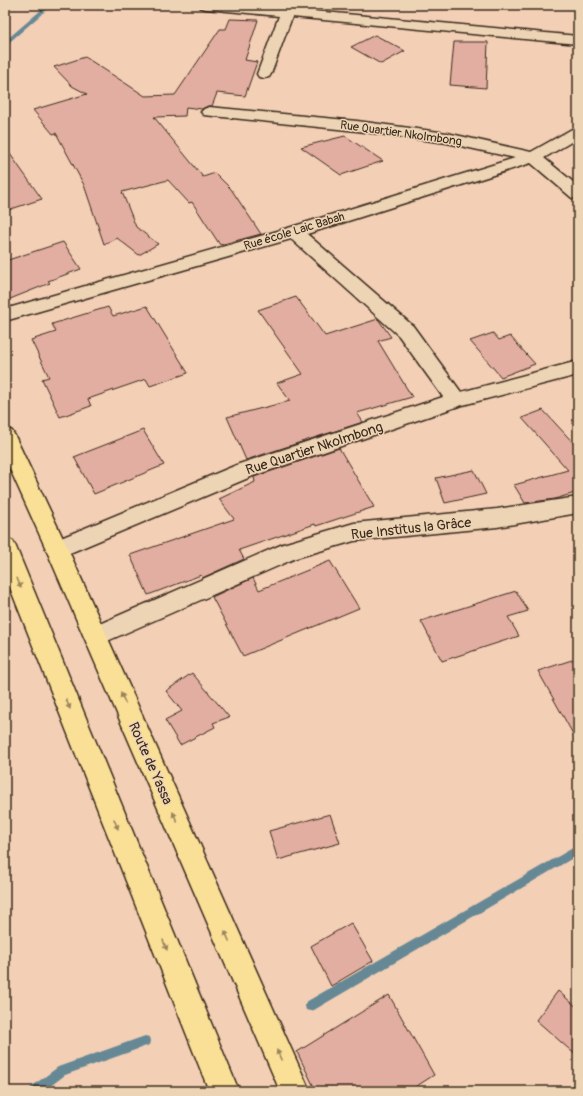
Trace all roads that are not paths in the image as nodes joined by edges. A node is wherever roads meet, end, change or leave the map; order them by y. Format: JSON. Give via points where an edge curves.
{"nodes":[{"id":1,"x":206,"y":5,"type":"edge"},
{"id":2,"x":287,"y":14,"type":"junction"},
{"id":3,"x":578,"y":40,"type":"edge"},
{"id":4,"x":264,"y":74,"type":"dead end"},
{"id":5,"x":209,"y":112,"type":"dead end"},
{"id":6,"x":578,"y":132,"type":"edge"},
{"id":7,"x":533,"y":157,"type":"junction"},
{"id":8,"x":578,"y":194,"type":"edge"},
{"id":9,"x":294,"y":232,"type":"junction"},
{"id":10,"x":5,"y":315,"type":"edge"},
{"id":11,"x":578,"y":368,"type":"edge"},
{"id":12,"x":456,"y":400,"type":"junction"},
{"id":13,"x":5,"y":436,"type":"edge"},
{"id":14,"x":578,"y":506,"type":"edge"},
{"id":15,"x":5,"y":547,"type":"edge"},
{"id":16,"x":57,"y":549,"type":"junction"},
{"id":17,"x":96,"y":636,"type":"junction"},
{"id":18,"x":224,"y":1091,"type":"edge"},
{"id":19,"x":295,"y":1091,"type":"edge"}],
"edges":[{"from":1,"to":2,"type":"street"},
{"from":2,"to":3,"type":"street"},
{"from":2,"to":4,"type":"street"},
{"from":5,"to":7,"type":"street","name":"Rue Quartier Nkolmbong","via":[[357,126],[440,137]]},
{"from":6,"to":7,"type":"street","name":"Rue école Laic Babah"},
{"from":7,"to":8,"type":"street","name":"Rue Quartier Nkolmbong"},
{"from":7,"to":9,"type":"street","name":"Rue école Laic Babah"},
{"from":9,"to":10,"type":"street","name":"Rue école Laic Babah"},
{"from":9,"to":12,"type":"street","via":[[406,331]]},
{"from":11,"to":12,"type":"street","name":"Rue Quartier Nkolmbong"},
{"from":12,"to":16,"type":"street","name":"Rue Quartier Nkolmbong","via":[[246,470]]},
{"from":13,"to":16,"type":"main road","name":"Route de Yassa"},
{"from":14,"to":17,"type":"street","name":"Rue Institus la Grâce","via":[[497,518],[354,532],[291,550]]},
{"from":15,"to":18,"type":"main road","one_way":true},
{"from":16,"to":17,"type":"main road","name":"Route de Yassa"},
{"from":19,"to":17,"type":"main road","name":"Route de Yassa","one_way":true}]}
